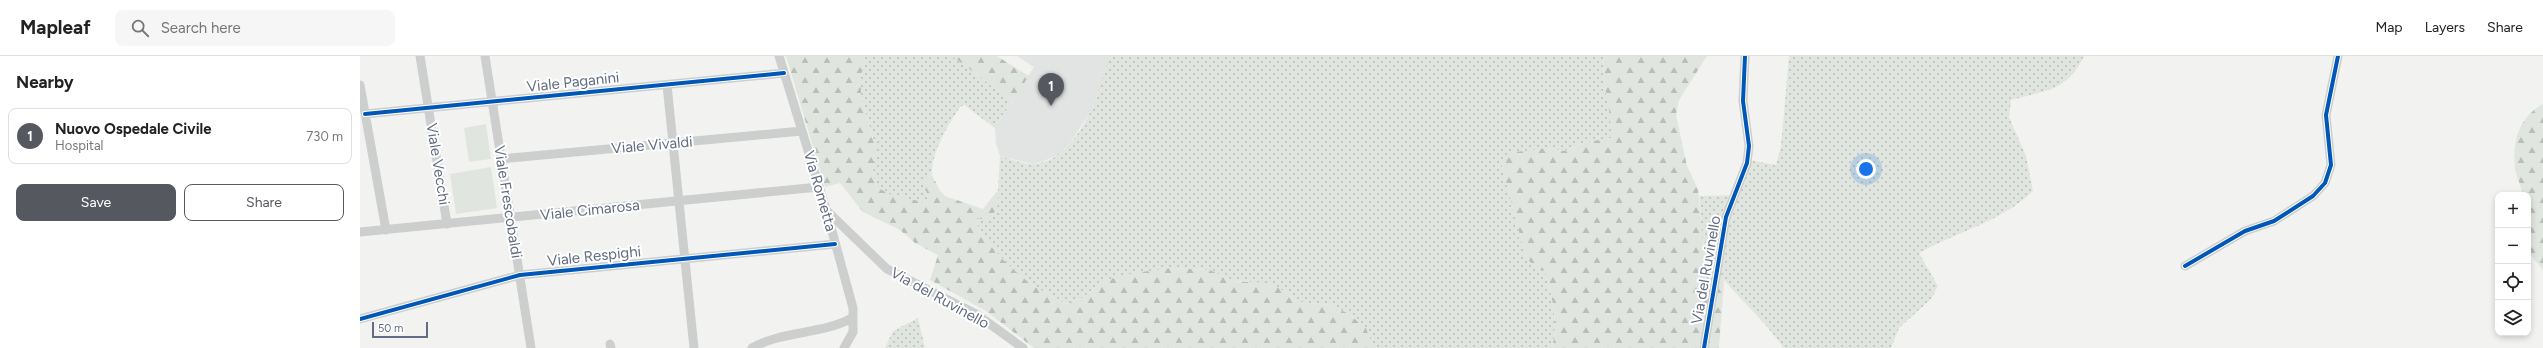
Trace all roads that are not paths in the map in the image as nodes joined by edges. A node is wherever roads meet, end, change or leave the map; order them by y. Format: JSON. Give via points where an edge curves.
{"nodes":[{"id":1,"x":420,"y":56,"type":"edge"},
{"id":2,"x":485,"y":56,"type":"edge"},
{"id":3,"x":779,"y":56,"type":"edge"},
{"id":4,"x":1745,"y":56,"type":"edge"},
{"id":5,"x":2338,"y":56,"type":"edge"},
{"id":6,"x":784,"y":73,"type":"junction"},
{"id":7,"x":360,"y":85,"type":"edge"},
{"id":8,"x":668,"y":85,"type":"junction"},
{"id":9,"x":361,"y":98,"type":"edge"},
{"id":10,"x":491,"y":102,"type":"junction"},
{"id":11,"x":429,"y":108,"type":"junction"},
{"id":12,"x":365,"y":114,"type":"junction"},
{"id":13,"x":802,"y":131,"type":"junction"},
{"id":14,"x":673,"y":143,"type":"junction"},
{"id":15,"x":501,"y":159,"type":"junction"},
{"id":16,"x":819,"y":187,"type":"junction"},
{"id":17,"x":678,"y":202,"type":"junction"},
{"id":18,"x":826,"y":210,"type":"junction"},
{"id":19,"x":510,"y":218,"type":"junction"},
{"id":20,"x":447,"y":224,"type":"junction"},
{"id":21,"x":386,"y":230,"type":"junction"},
{"id":22,"x":360,"y":232,"type":"edge"},
{"id":23,"x":835,"y":244,"type":"junction"},
{"id":24,"x":684,"y":259,"type":"junction"},
{"id":25,"x":2186,"y":266,"type":"dead end"},
{"id":26,"x":520,"y":275,"type":"junction"},
{"id":27,"x":852,"y":318,"type":"junction"},
{"id":28,"x":360,"y":320,"type":"edge"},
{"id":29,"x":531,"y":348,"type":"edge"},
{"id":30,"x":694,"y":348,"type":"edge"},
{"id":31,"x":752,"y":348,"type":"edge"},
{"id":32,"x":844,"y":348,"type":"edge"},
{"id":33,"x":1023,"y":348,"type":"edge"},
{"id":34,"x":1704,"y":348,"type":"edge"}],
"edges":[{"from":1,"to":11,"type":"street","name":"Viale Vecchi"},
{"from":2,"to":10,"type":"street","name":"Viale Frescobaldi"},
{"from":3,"to":6,"type":"street","name":"Via Rometta"},
{"from":4,"to":34,"type":"street","name":"Via del Ruvinello","via":[[1742,101],[1747,163],[1726,217]]},
{"from":5,"to":25,"type":"street","via":[[2326,115],[2331,165],[2325,183],[2313,196],[2274,221],[2245,231]]},
{"from":6,"to":8,"type":"street","name":"Viale Paganini"},
{"from":6,"to":13,"type":"street","name":"Via Rometta"},
{"from":7,"to":9,"type":"street"},
{"from":8,"to":10,"type":"street","name":"Viale Paganini"},
{"from":8,"to":14,"type":"street"},
{"from":9,"to":12,"type":"street"},
{"from":10,"to":11,"type":"street","name":"Viale Paganini"},
{"from":10,"to":15,"type":"street","name":"Viale Frescobaldi"},
{"from":11,"to":12,"type":"street","name":"Viale Paganini"},
{"from":11,"to":20,"type":"street","name":"Viale Vecchi"},
{"from":12,"to":21,"type":"street"},
{"from":13,"to":14,"type":"street","name":"Viale Vivaldi"},
{"from":13,"to":16,"type":"street","name":"Via Rometta"},
{"from":14,"to":15,"type":"street","name":"Viale Vivaldi"},
{"from":14,"to":17,"type":"street"},
{"from":15,"to":19,"type":"street","name":"Viale Frescobaldi"},
{"from":16,"to":17,"type":"street","name":"Viale Cimarosa"},
{"from":16,"to":18,"type":"street","name":"Via Rometta"},
{"from":17,"to":19,"type":"street","name":"Viale Cimarosa"},
{"from":17,"to":24,"type":"street"},
{"from":18,"to":23,"type":"street","name":"Via Rometta"},
{"from":18,"to":33,"type":"street","name":"Via del Ruvinello","via":[[887,269],[976,314]]},
{"from":19,"to":20,"type":"street","name":"Viale Cimarosa"},
{"from":19,"to":26,"type":"street","name":"Viale Frescobaldi"},
{"from":20,"to":21,"type":"street","name":"Viale Cimarosa"},
{"from":21,"to":22,"type":"street","name":"Viale Cimarosa"},
{"from":23,"to":24,"type":"street","name":"Viale Respighi"},
{"from":23,"to":27,"type":"street","name":"Via Rometta","via":[[853,308]]},
{"from":24,"to":26,"type":"street","name":"Viale Respighi"},
{"from":24,"to":30,"type":"street"},
{"from":26,"to":28,"type":"street","name":"Viale Respighi"},
{"from":26,"to":29,"type":"street","name":"Viale Frescobaldi"},
{"from":27,"to":31,"type":"street","via":[[836,327],[790,333],[766,340]]},
{"from":27,"to":32,"type":"street","name":"Via Rometta","via":[[853,332]]}]}
